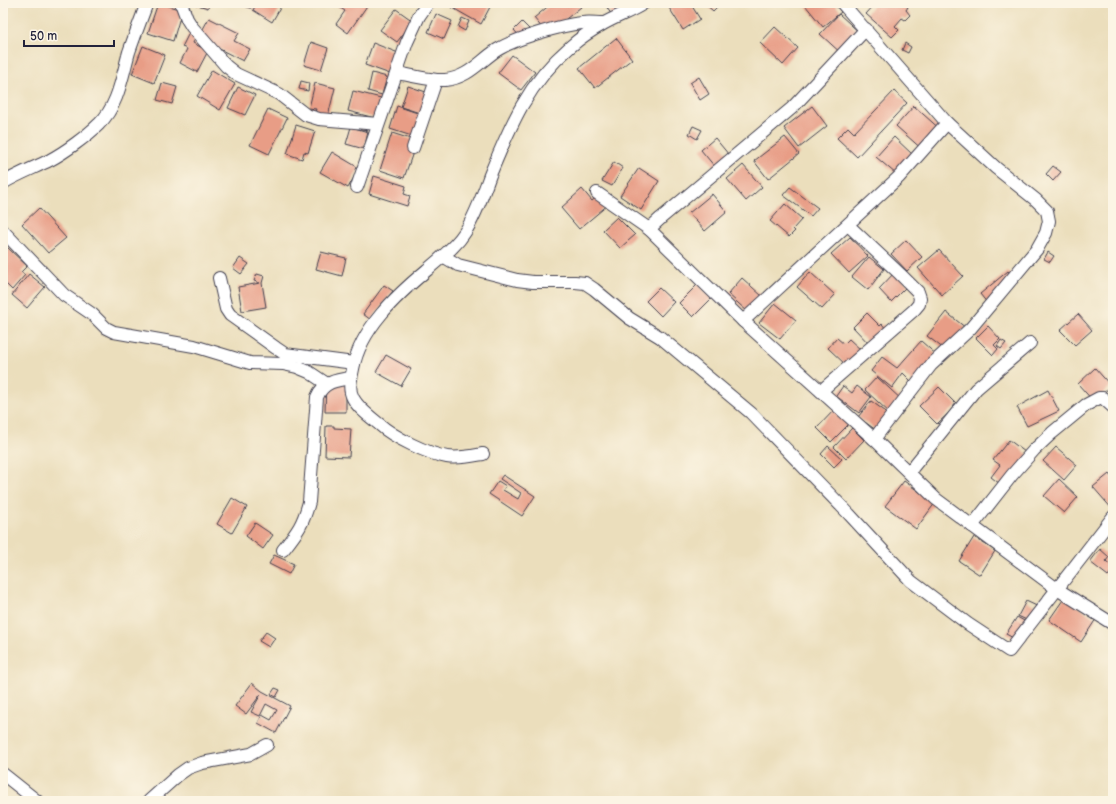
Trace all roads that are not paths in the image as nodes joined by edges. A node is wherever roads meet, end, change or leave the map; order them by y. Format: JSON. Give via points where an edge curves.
{"nodes":[{"id":1,"x":147,"y":3,"type":"edge"},
{"id":2,"x":181,"y":3,"type":"edge"},
{"id":3,"x":428,"y":3,"type":"edge"},
{"id":4,"x":644,"y":3,"type":"edge"},
{"id":5,"x":842,"y":3,"type":"edge"},
{"id":6,"x":603,"y":24,"type":"junction"},
{"id":7,"x":866,"y":29,"type":"junction"},
{"id":8,"x":397,"y":72,"type":"junction"},
{"id":9,"x":436,"y":80,"type":"junction"},
{"id":10,"x":947,"y":123,"type":"junction"},
{"id":11,"x":378,"y":124,"type":"junction"},
{"id":12,"x":413,"y":148,"type":"dead end"},
{"id":13,"x":3,"y":183,"type":"edge"},
{"id":14,"x":356,"y":188,"type":"dead end"},
{"id":15,"x":597,"y":193,"type":"dead end"},
{"id":16,"x":848,"y":225,"type":"junction"},
{"id":17,"x":649,"y":229,"type":"junction"},
{"id":18,"x":3,"y":231,"type":"edge"},
{"id":19,"x":443,"y":256,"type":"junction"},
{"id":20,"x":219,"y":278,"type":"dead end"},
{"id":21,"x":743,"y":320,"type":"junction"},
{"id":22,"x":1030,"y":343,"type":"dead end"},
{"id":23,"x":354,"y":364,"type":"junction"},
{"id":24,"x":351,"y":378,"type":"junction"},
{"id":25,"x":327,"y":384,"type":"junction"},
{"id":26,"x":821,"y":391,"type":"junction"},
{"id":27,"x":1113,"y":407,"type":"edge"},
{"id":28,"x":874,"y":439,"type":"junction"},
{"id":29,"x":483,"y":454,"type":"dead end"},
{"id":30,"x":909,"y":472,"type":"junction"},
{"id":31,"x":1113,"y":517,"type":"edge"},
{"id":32,"x":972,"y":526,"type":"junction"},
{"id":33,"x":283,"y":550,"type":"dead end"},
{"id":34,"x":1057,"y":589,"type":"junction"},
{"id":35,"x":1113,"y":624,"type":"edge"},
{"id":36,"x":267,"y":745,"type":"dead end"},
{"id":37,"x":3,"y":774,"type":"edge"},
{"id":38,"x":37,"y":801,"type":"edge"},
{"id":39,"x":149,"y":801,"type":"edge"}],
"edges":[{"from":1,"to":13,"type":"street","via":[[116,98],[100,124],[50,160]]},
{"from":2,"to":11,"type":"street","via":[[192,27],[236,74],[279,94],[306,115],[318,119]]},
{"from":3,"to":8,"type":"street","via":[[407,42]]},
{"from":4,"to":6,"type":"street"},
{"from":5,"to":7,"type":"street"},
{"from":6,"to":9,"type":"street","via":[[569,24],[536,34],[498,50],[467,74],[450,80]]},
{"from":6,"to":19,"type":"street","via":[[571,45],[548,67],[532,89],[518,111],[464,233],[454,247]]},
{"from":7,"to":10,"type":"street"},
{"from":7,"to":17,"type":"street","via":[[792,108]]},
{"from":8,"to":9,"type":"street"},
{"from":8,"to":11,"type":"street"},
{"from":9,"to":12,"type":"street"},
{"from":10,"to":16,"type":"street","via":[[899,177]]},
{"from":10,"to":28,"type":"street","via":[[1036,200],[1047,211],[1049,221],[1037,249],[970,329],[931,365]]},
{"from":11,"to":14,"type":"street"},
{"from":15,"to":17,"type":"street"},
{"from":16,"to":21,"type":"street"},
{"from":16,"to":26,"type":"street","via":[[918,292],[920,298],[914,310]]},
{"from":17,"to":21,"type":"street"},
{"from":18,"to":25,"type":"street","via":[[64,295],[114,332],[194,346],[250,363],[297,367]]},
{"from":19,"to":23,"type":"street","via":[[403,290],[373,324]]},
{"from":19,"to":34,"type":"street","via":[[458,264],[517,280],[585,283],[594,289],[629,318],[660,336],[751,413],[911,581],[1009,651]]},
{"from":20,"to":23,"type":"street","via":[[230,315],[285,354]]},
{"from":21,"to":26,"type":"street"},
{"from":22,"to":30,"type":"street","via":[[976,389]]},
{"from":23,"to":24,"type":"street"},
{"from":24,"to":25,"type":"street"},
{"from":24,"to":29,"type":"street","via":[[350,389],[359,407],[394,435],[438,455],[453,458]]},
{"from":25,"to":33,"type":"street","via":[[317,397],[308,507],[300,528]]},
{"from":26,"to":28,"type":"street"},
{"from":27,"to":32,"type":"street","via":[[1103,398],[1099,398],[1086,405],[1052,433],[1012,475]]},
{"from":28,"to":30,"type":"street"},
{"from":30,"to":32,"type":"street","via":[[936,499]]},
{"from":31,"to":34,"type":"street"},
{"from":32,"to":34,"type":"street"},
{"from":34,"to":35,"type":"street"},
{"from":36,"to":39,"type":"street","via":[[251,754],[188,768]]},
{"from":37,"to":38,"type":"street"}]}
